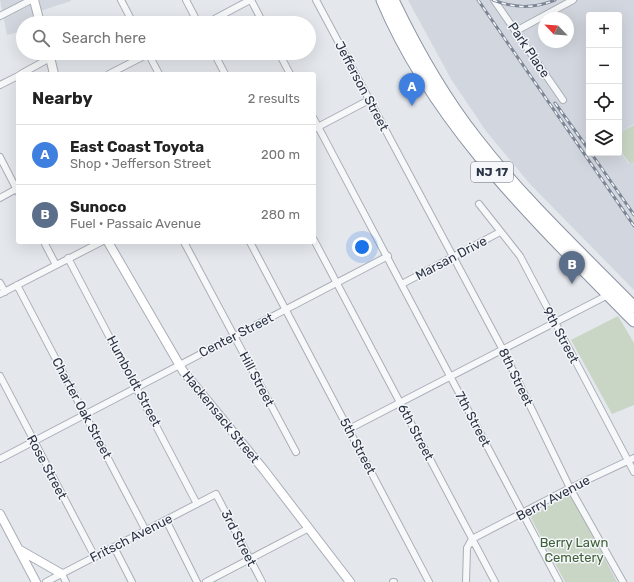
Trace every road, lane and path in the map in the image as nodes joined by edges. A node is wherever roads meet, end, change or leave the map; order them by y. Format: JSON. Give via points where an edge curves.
{"nodes":[{"id":1,"x":30,"y":0,"type":"edge"},
{"id":2,"x":34,"y":0,"type":"edge"},
{"id":3,"x":121,"y":0,"type":"edge"},
{"id":4,"x":186,"y":0,"type":"edge"},
{"id":5,"x":250,"y":0,"type":"edge"},
{"id":6,"x":316,"y":0,"type":"edge"},
{"id":7,"x":377,"y":0,"type":"edge"},
{"id":8,"x":382,"y":0,"type":"edge"},
{"id":9,"x":393,"y":0,"type":"edge"},
{"id":10,"x":494,"y":0,"type":"edge"},
{"id":11,"x":573,"y":0,"type":"edge"},
{"id":12,"x":0,"y":16,"type":"edge"},
{"id":13,"x":38,"y":16,"type":"edge"},
{"id":14,"x":129,"y":16,"type":"edge"},
{"id":15,"x":194,"y":16,"type":"edge"},
{"id":16,"x":220,"y":16,"type":"edge"},
{"id":17,"x":259,"y":16,"type":"edge"},
{"id":18,"x":516,"y":31,"type":"junction"},
{"id":19,"x":410,"y":55,"type":"junction"},
{"id":20,"x":43,"y":60,"type":"edge"},
{"id":21,"x":50,"y":60,"type":"edge"},
{"id":22,"x":136,"y":60,"type":"edge"},
{"id":23,"x":152,"y":60,"type":"edge"},
{"id":24,"x":218,"y":60,"type":"edge"},
{"id":25,"x":283,"y":60,"type":"edge"},
{"id":26,"x":24,"y":72,"type":"edge"},
{"id":27,"x":53,"y":72,"type":"edge"},
{"id":28,"x":113,"y":72,"type":"edge"},
{"id":29,"x":158,"y":72,"type":"edge"},
{"id":30,"x":224,"y":72,"type":"edge"},
{"id":31,"x":289,"y":72,"type":"edge"},
{"id":32,"x":16,"y":77,"type":"edge"},
{"id":33,"x":0,"y":85,"type":"edge"},
{"id":34,"x":368,"y":100,"type":"junction"},
{"id":35,"x":563,"y":100,"type":"dead end"},
{"id":36,"x":316,"y":128,"type":"edge"},
{"id":37,"x":0,"y":158,"type":"edge"},
{"id":38,"x":408,"y":171,"type":"joint"},
{"id":39,"x":16,"y":187,"type":"edge"},
{"id":40,"x":16,"y":190,"type":"edge"},
{"id":41,"x":0,"y":198,"type":"edge"},
{"id":42,"x":479,"y":204,"type":"dead end"},
{"id":43,"x":500,"y":232,"type":"junction"},
{"id":44,"x":45,"y":244,"type":"edge"},
{"id":45,"x":96,"y":244,"type":"edge"},
{"id":46,"x":109,"y":244,"type":"edge"},
{"id":47,"x":185,"y":244,"type":"edge"},
{"id":48,"x":251,"y":244,"type":"edge"},
{"id":49,"x":316,"y":244,"type":"edge"},
{"id":50,"x":388,"y":256,"type":"junction"},
{"id":51,"x":454,"y":256,"type":"junction"},
{"id":52,"x":68,"y":258,"type":"junction"},
{"id":53,"x":56,"y":265,"type":"junction"},
{"id":54,"x":338,"y":282,"type":"junction"},
{"id":55,"x":0,"y":283,"type":"edge"},
{"id":56,"x":402,"y":284,"type":"junction"},
{"id":57,"x":17,"y":285,"type":"junction"},
{"id":58,"x":2,"y":293,"type":"edge"},
{"id":59,"x":608,"y":295,"type":"junction"},
{"id":60,"x":634,"y":307,"type":"edge"},
{"id":61,"x":287,"y":309,"type":"junction"},
{"id":62,"x":634,"y":321,"type":"edge"},
{"id":63,"x":555,"y":323,"type":"junction"},
{"id":64,"x":235,"y":336,"type":"junction"},
{"id":65,"x":503,"y":350,"type":"junction"},
{"id":66,"x":179,"y":364,"type":"junction"},
{"id":67,"x":0,"y":376,"type":"edge"},
{"id":68,"x":451,"y":376,"type":"junction"},
{"id":69,"x":137,"y":387,"type":"junction"},
{"id":70,"x":400,"y":402,"type":"junction"},
{"id":71,"x":86,"y":414,"type":"junction"},
{"id":72,"x":349,"y":429,"type":"junction"},
{"id":73,"x":34,"y":441,"type":"junction"},
{"id":74,"x":296,"y":452,"type":"dead end"},
{"id":75,"x":0,"y":459,"type":"edge"},
{"id":76,"x":631,"y":459,"type":"edge"},
{"id":77,"x":634,"y":472,"type":"edge"},
{"id":78,"x":570,"y":488,"type":"junction"},
{"id":79,"x":216,"y":494,"type":"joint"},
{"id":80,"x":197,"y":504,"type":"junction"},
{"id":81,"x":0,"y":514,"type":"edge"},
{"id":82,"x":523,"y":514,"type":"junction"},
{"id":83,"x":166,"y":520,"type":"junction"},
{"id":84,"x":309,"y":528,"type":"junction"},
{"id":85,"x":146,"y":531,"type":"junction"},
{"id":86,"x":472,"y":539,"type":"junction"},
{"id":87,"x":114,"y":547,"type":"junction"},
{"id":88,"x":19,"y":550,"type":"junction"},
{"id":89,"x":95,"y":557,"type":"junction"},
{"id":90,"x":250,"y":559,"type":"junction"},
{"id":91,"x":62,"y":574,"type":"junction"},
{"id":92,"x":36,"y":582,"type":"edge"},
{"id":93,"x":46,"y":582,"type":"edge"},
{"id":94,"x":66,"y":582,"type":"edge"},
{"id":95,"x":132,"y":582,"type":"edge"},
{"id":96,"x":197,"y":582,"type":"edge"},
{"id":97,"x":206,"y":582,"type":"edge"},
{"id":98,"x":262,"y":582,"type":"edge"},
{"id":99,"x":350,"y":582,"type":"edge"},
{"id":100,"x":429,"y":582,"type":"edge"},
{"id":101,"x":466,"y":582,"type":"edge"},
{"id":102,"x":495,"y":582,"type":"edge"},
{"id":103,"x":559,"y":582,"type":"edge"},
{"id":104,"x":623,"y":582,"type":"edge"}],
"edges":[{"from":1,"to":12,"type":"street"},
{"from":2,"to":13,"type":"main road"},
{"from":3,"to":14,"type":"street"},
{"from":4,"to":15,"type":"street"},
{"from":5,"to":16,"type":"street"},
{"from":5,"to":17,"type":"street"},
{"from":6,"to":34,"type":"street","name":"Jefferson Street"},
{"from":7,"to":19,"type":"highway"},
{"from":8,"to":19,"type":"highway","number":"NJ 17"},
{"from":9,"to":60,"type":"highway","number":"NJ 17","via":[[434,76],[476,139],[536,208]]},
{"from":10,"to":18,"type":"street","name":"Park Place"},
{"from":11,"to":18,"type":"street"},
{"from":18,"to":35,"type":"street","name":"Park Place"},
{"from":19,"to":59,"type":"highway","number":"NJ 17","via":[[436,99],[466,141],[512,196]]},
{"from":20,"to":26,"type":"street"},
{"from":21,"to":27,"type":"main road"},
{"from":22,"to":28,"type":"street"},
{"from":23,"to":29,"type":"street"},
{"from":24,"to":30,"type":"street"},
{"from":25,"to":31,"type":"street"},
{"from":32,"to":33,"type":"street"},
{"from":34,"to":36,"type":"street"},
{"from":34,"to":38,"type":"street","name":"Jefferson Street"},
{"from":36,"to":50,"type":"street","name":"7th Street"},
{"from":37,"to":39,"type":"street"},
{"from":38,"to":51,"type":"street","name":"8th Street"},
{"from":40,"to":41,"type":"street"},
{"from":42,"to":43,"type":"street","name":"9th Street"},
{"from":43,"to":51,"type":"street","name":"Marsan Drive"},
{"from":43,"to":63,"type":"street","name":"9th Street","via":[[520,256]]},
{"from":44,"to":53,"type":"street"},
{"from":45,"to":52,"type":"street"},
{"from":46,"to":66,"type":"main road","name":"Hackensack Street"},
{"from":47,"to":64,"type":"street","name":"Hill Street"},
{"from":48,"to":61,"type":"street","name":"5th Street"},
{"from":49,"to":54,"type":"street","name":"6th Street"},
{"from":50,"to":54,"type":"street","name":"Center Street"},
{"from":50,"to":56,"type":"street","name":"7th Street"},
{"from":51,"to":56,"type":"street","name":"Marsan Drive"},
{"from":51,"to":65,"type":"street","name":"8th Street"},
{"from":52,"to":53,"type":"street"},
{"from":52,"to":69,"type":"street","name":"Humboldt Street"},
{"from":53,"to":57,"type":"street"},
{"from":54,"to":61,"type":"street","name":"Center Street"},
{"from":54,"to":70,"type":"street","name":"6th Street"},
{"from":55,"to":58,"type":"street"},
{"from":56,"to":68,"type":"street","name":"7th Street"},
{"from":57,"to":58,"type":"street"},
{"from":57,"to":71,"type":"street","name":"Charter Oak Street"},
{"from":59,"to":62,"type":"highway","number":"NJ 17"},
{"from":59,"to":63,"type":"street"},
{"from":61,"to":64,"type":"street","name":"Center Street"},
{"from":61,"to":72,"type":"street","name":"5th Street"},
{"from":63,"to":65,"type":"street"},
{"from":63,"to":76,"type":"street","name":"9th Street"},
{"from":64,"to":66,"type":"street","name":"Center Street"},
{"from":64,"to":74,"type":"street","name":"Hill Street"},
{"from":65,"to":68,"type":"street"},
{"from":65,"to":78,"type":"street","name":"8th Street"},
{"from":66,"to":69,"type":"street","name":"Center Street"},
{"from":66,"to":84,"type":"main road","name":"Hackensack Street"},
{"from":67,"to":73,"type":"street","name":"Rose Street"},
{"from":68,"to":70,"type":"street"},
{"from":68,"to":82,"type":"street","name":"7th Street"},
{"from":69,"to":71,"type":"street","name":"Center Street"},
{"from":69,"to":80,"type":"street","name":"Humboldt Street"},
{"from":70,"to":72,"type":"street"},
{"from":70,"to":86,"type":"street","name":"6th Street"},
{"from":71,"to":73,"type":"street","name":"Center Street"},
{"from":71,"to":85,"type":"street","name":"Charter Oak Street"},
{"from":72,"to":100,"type":"street","name":"5th Street"},
{"from":73,"to":75,"type":"street","name":"Center Street"},
{"from":73,"to":89,"type":"street","name":"Rose Street"},
{"from":76,"to":77,"type":"street","name":"9th Street"},
{"from":76,"to":78,"type":"street","name":"Berry Avenue"},
{"from":78,"to":82,"type":"street","name":"Berry Avenue"},
{"from":78,"to":104,"type":"street","name":"8th Street"},
{"from":79,"to":80,"type":"street","name":"Fritsch Avenue"},
{"from":79,"to":90,"type":"street","name":"3rd Street"},
{"from":80,"to":83,"type":"street","name":"Fritsch Avenue"},
{"from":81,"to":88,"type":"main road"},
{"from":82,"to":86,"type":"street","name":"Berry Avenue"},
{"from":82,"to":103,"type":"street","name":"7th Street"},
{"from":83,"to":85,"type":"street","name":"Fritsch Avenue"},
{"from":83,"to":96,"type":"street"},
{"from":84,"to":90,"type":"street"},
{"from":84,"to":99,"type":"main road","name":"Hackensack Street"},
{"from":85,"to":87,"type":"street","name":"Fritsch Avenue"},
{"from":86,"to":101,"type":"street","via":[[467,548]]},
{"from":86,"to":102,"type":"street","name":"6th Street"},
{"from":87,"to":89,"type":"street","name":"Fritsch Avenue"},
{"from":87,"to":95,"type":"street"},
{"from":88,"to":91,"type":"main road"},
{"from":88,"to":92,"type":"main road"},
{"from":89,"to":91,"type":"street","name":"Fritsch Avenue"},
{"from":90,"to":97,"type":"street"},
{"from":90,"to":98,"type":"street","name":"3rd Street"},
{"from":91,"to":93,"type":"street","name":"Fritsch Avenue"},
{"from":91,"to":94,"type":"street"}]}
